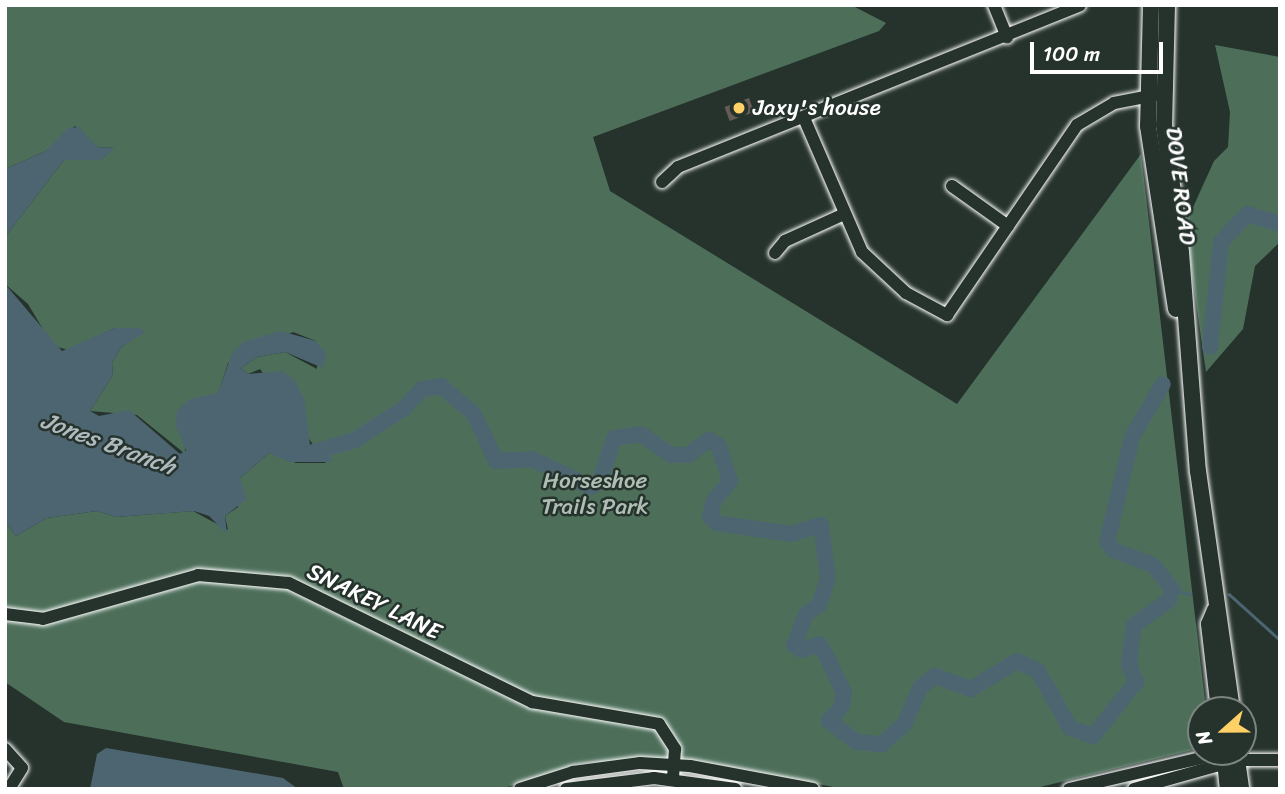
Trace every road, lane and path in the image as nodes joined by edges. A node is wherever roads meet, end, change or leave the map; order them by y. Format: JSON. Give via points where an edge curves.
{"nodes":[{"id":1,"x":994,"y":5,"type":"edge"},
{"id":2,"x":1080,"y":5,"type":"edge"},
{"id":3,"x":1151,"y":5,"type":"edge"},
{"id":4,"x":1167,"y":5,"type":"edge"},
{"id":5,"x":1007,"y":38,"type":"junction"},
{"id":6,"x":1155,"y":39,"type":"junction"},
{"id":7,"x":1154,"y":95,"type":"junction"},
{"id":8,"x":804,"y":118,"type":"junction"},
{"id":9,"x":662,"y":182,"type":"dead end"},
{"id":10,"x":952,"y":186,"type":"dead end"},
{"id":11,"x":842,"y":215,"type":"junction"},
{"id":12,"x":1008,"y":226,"type":"junction"},
{"id":13,"x":775,"y":253,"type":"dead end"},
{"id":14,"x":1215,"y":610,"type":"junction"},
{"id":15,"x":5,"y":614,"type":"edge"},
{"id":16,"x":1217,"y":696,"type":"edge"},
{"id":17,"x":1230,"y":696,"type":"edge"},
{"id":18,"x":5,"y":749,"type":"edge"},
{"id":19,"x":1257,"y":759,"type":"edge"},
{"id":20,"x":1280,"y":760,"type":"edge"},
{"id":21,"x":675,"y":764,"type":"junction"},
{"id":22,"x":1187,"y":765,"type":"edge"},
{"id":23,"x":1202,"y":766,"type":"edge"},
{"id":24,"x":1229,"y":766,"type":"edge"},
{"id":25,"x":1232,"y":766,"type":"edge"},
{"id":26,"x":673,"y":779,"type":"junction"},
{"id":27,"x":9,"y":789,"type":"edge"},
{"id":28,"x":520,"y":789,"type":"edge"},
{"id":29,"x":566,"y":789,"type":"edge"},
{"id":30,"x":735,"y":789,"type":"edge"},
{"id":31,"x":813,"y":789,"type":"edge"},
{"id":32,"x":1069,"y":789,"type":"edge"},
{"id":33,"x":1134,"y":789,"type":"edge"},
{"id":34,"x":1228,"y":789,"type":"edge"},
{"id":35,"x":1241,"y":789,"type":"edge"}],
"edges":[{"from":1,"to":5,"type":"street"},
{"from":2,"to":5,"type":"street"},
{"from":3,"to":6,"type":"main road","name":"DOVE ROAD"},
{"from":4,"to":6,"type":"main road","name":"DOVE ROAD"},
{"from":5,"to":8,"type":"street"},
{"from":6,"to":7,"type":"main road","name":"DOVE ROAD"},
{"from":7,"to":12,"type":"street","via":[[1114,103],[1077,125]]},
{"from":7,"to":14,"type":"main road","name":"DOVE ROAD","via":[[1181,252],[1187,370]]},
{"from":8,"to":9,"type":"street","via":[[678,167]]},
{"from":8,"to":11,"type":"street"},
{"from":10,"to":12,"type":"street"},
{"from":11,"to":12,"type":"street","via":[[877,268],[932,310],[947,315]]},
{"from":11,"to":13,"type":"street","via":[[785,240]]},
{"from":14,"to":16,"type":"main road","name":"DOVE ROAD","via":[[1209,624]]},
{"from":14,"to":17,"type":"main road","name":"DOVE ROAD"},
{"from":15,"to":21,"type":"street","name":"SNAKEY LANE","via":[[43,620],[198,575],[289,583],[532,702],[659,724],[673,742]]},
{"from":18,"to":27,"type":"street","via":[[22,768]]},
{"from":19,"to":20,"type":"street"},
{"from":21,"to":26,"type":"street","name":"SNAKEY LANE"},
{"from":21,"to":28,"type":"street","via":[[573,772]]},
{"from":21,"to":31,"type":"street"},
{"from":22,"to":32,"type":"street"},
{"from":23,"to":33,"type":"street"},
{"from":24,"to":34,"type":"main road"},
{"from":25,"to":35,"type":"main road"},
{"from":26,"to":29,"type":"street","via":[[631,778]]},
{"from":26,"to":30,"type":"street"}]}
